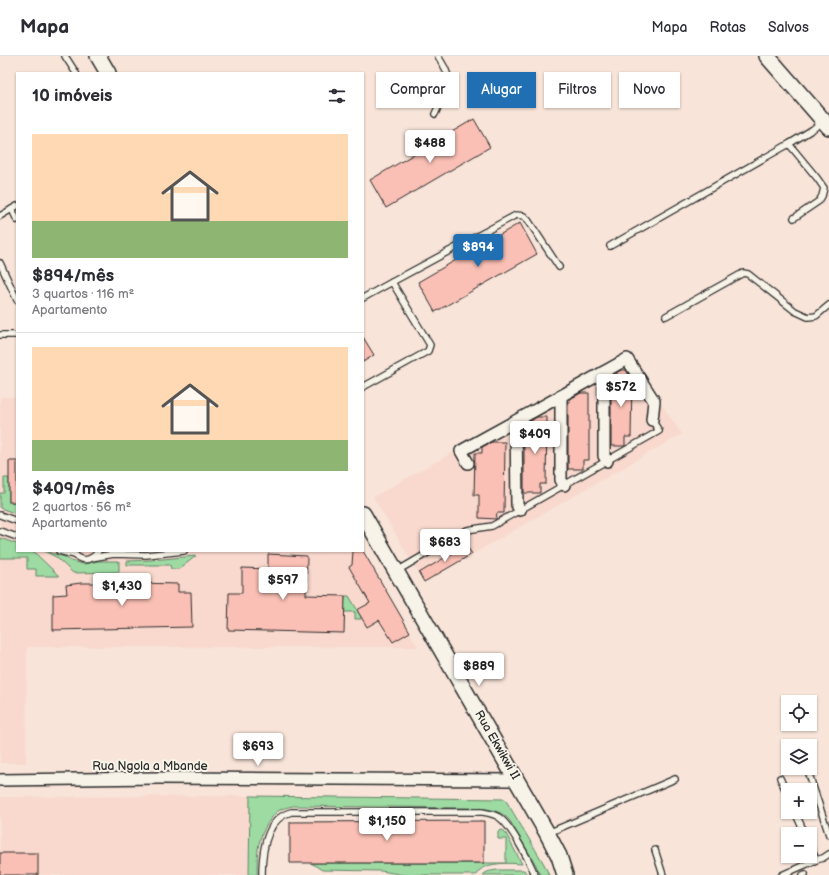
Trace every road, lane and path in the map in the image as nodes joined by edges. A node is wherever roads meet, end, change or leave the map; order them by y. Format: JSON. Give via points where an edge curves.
{"nodes":[{"id":1,"x":65,"y":56,"type":"edge"},
{"id":2,"x":98,"y":56,"type":"edge"},
{"id":3,"x":438,"y":56,"type":"edge"},
{"id":4,"x":767,"y":56,"type":"edge"},
{"id":5,"x":75,"y":72,"type":"edge"},
{"id":6,"x":107,"y":72,"type":"edge"},
{"id":7,"x":435,"y":114,"type":"dead end"},
{"id":8,"x":826,"y":124,"type":"edge"},
{"id":9,"x":790,"y":144,"type":"junction"},
{"id":10,"x":14,"y":208,"type":"edge"},
{"id":11,"x":0,"y":216,"type":"edge"},
{"id":12,"x":794,"y":218,"type":"dead end"},
{"id":13,"x":610,"y":246,"type":"dead end"},
{"id":14,"x":0,"y":263,"type":"edge"},
{"id":15,"x":559,"y":267,"type":"dead end"},
{"id":16,"x":392,"y":282,"type":"junction"},
{"id":17,"x":364,"y":297,"type":"edge"},
{"id":18,"x":16,"y":298,"type":"edge"},
{"id":19,"x":829,"y":305,"type":"edge"},
{"id":20,"x":666,"y":316,"type":"dead end"},
{"id":21,"x":16,"y":335,"type":"edge"},
{"id":22,"x":0,"y":336,"type":"edge"},
{"id":23,"x":604,"y":372,"type":"junction"},
{"id":24,"x":364,"y":386,"type":"edge"},
{"id":25,"x":561,"y":396,"type":"junction"},
{"id":26,"x":652,"y":420,"type":"joint"},
{"id":27,"x":516,"y":421,"type":"junction"},
{"id":28,"x":607,"y":461,"type":"junction"},
{"id":29,"x":468,"y":463,"type":"dead end"},
{"id":30,"x":564,"y":485,"type":"junction"},
{"id":31,"x":520,"y":510,"type":"junction"},
{"id":32,"x":0,"y":515,"type":"edge"},
{"id":33,"x":365,"y":520,"type":"edge"},
{"id":34,"x":16,"y":521,"type":"edge"},
{"id":35,"x":0,"y":531,"type":"edge"},
{"id":36,"x":16,"y":537,"type":"edge"},
{"id":37,"x":97,"y":552,"type":"edge"},
{"id":38,"x":174,"y":552,"type":"edge"},
{"id":39,"x":73,"y":553,"type":"edge"},
{"id":40,"x":91,"y":558,"type":"junction"},
{"id":41,"x":396,"y":571,"type":"junction"},
{"id":42,"x":809,"y":775,"type":"edge"},
{"id":43,"x":780,"y":778,"type":"dead end"},
{"id":44,"x":676,"y":779,"type":"dead end"},
{"id":45,"x":0,"y":780,"type":"edge"},
{"id":46,"x":517,"y":780,"type":"junction"},
{"id":47,"x":782,"y":783,"type":"edge"},
{"id":48,"x":547,"y":833,"type":"junction"},
{"id":49,"x":829,"y":834,"type":"edge"},
{"id":50,"x":655,"y":850,"type":"dead end"},
{"id":51,"x":829,"y":854,"type":"edge"},
{"id":52,"x":817,"y":860,"type":"edge"},
{"id":53,"x":809,"y":863,"type":"edge"},
{"id":54,"x":262,"y":875,"type":"edge"},
{"id":55,"x":535,"y":875,"type":"edge"},
{"id":56,"x":564,"y":875,"type":"edge"},
{"id":57,"x":664,"y":875,"type":"edge"},
{"id":58,"x":782,"y":875,"type":"edge"}],
"edges":[{"from":1,"to":5,"type":"lane"},
{"from":2,"to":6,"type":"street"},
{"from":3,"to":7,"type":"lane","via":[[450,81]]},
{"from":4,"to":8,"type":"street"},
{"from":8,"to":9,"type":"lane"},
{"from":9,"to":12,"type":"lane","via":[[824,188],[819,201]]},
{"from":9,"to":13,"type":"lane"},
{"from":10,"to":11,"type":"lane"},
{"from":14,"to":18,"type":"lane"},
{"from":15,"to":16,"type":"lane","via":[[528,220],[524,216],[516,215]]},
{"from":16,"to":17,"type":"lane"},
{"from":16,"to":24,"type":"lane","via":[[430,345],[428,351]]},
{"from":19,"to":20,"type":"lane","via":[[816,316],[808,317],[795,311],[748,274],[743,273]]},
{"from":21,"to":22,"type":"lane"},
{"from":23,"to":25,"type":"street"},
{"from":23,"to":26,"type":"street","via":[[627,358],[654,400]]},
{"from":23,"to":28,"type":"street","via":[[604,456]]},
{"from":25,"to":27,"type":"street"},
{"from":25,"to":30,"type":"street","via":[[561,480]]},
{"from":26,"to":28,"type":"lane","via":[[659,431]]},
{"from":27,"to":29,"type":"street","via":[[461,451]]},
{"from":27,"to":31,"type":"street","via":[[517,505]]},
{"from":28,"to":30,"type":"lane"},
{"from":30,"to":31,"type":"lane"},
{"from":31,"to":41,"type":"lane","via":[[492,526],[467,530]]},
{"from":32,"to":34,"type":"lane"},
{"from":33,"to":41,"type":"street","name":"Rua Ekwikwi II"},
{"from":35,"to":36,"type":"lane"},
{"from":37,"to":40,"type":"lane"},
{"from":38,"to":40,"type":"lane","via":[[146,555],[114,554]]},
{"from":39,"to":40,"type":"lane","via":[[83,559]]},
{"from":41,"to":46,"type":"street","name":"Rua Ekwikwi II"},
{"from":42,"to":49,"type":"lane"},
{"from":43,"to":47,"type":"lane"},
{"from":44,"to":48,"type":"lane"},
{"from":45,"to":46,"type":"street","name":"Rua Ngola a Mbande"},
{"from":46,"to":48,"type":"street","name":"Rua Ekwikwi II"},
{"from":48,"to":56,"type":"street","name":"Rua Ekwikwi II"},
{"from":50,"to":57,"type":"lane"},
{"from":51,"to":52,"type":"lane"},
{"from":53,"to":58,"type":"lane"},
{"from":54,"to":55,"type":"lane","via":[[262,851],[266,838],[278,818],[291,812],[482,812],[500,818],[507,826]]}]}
